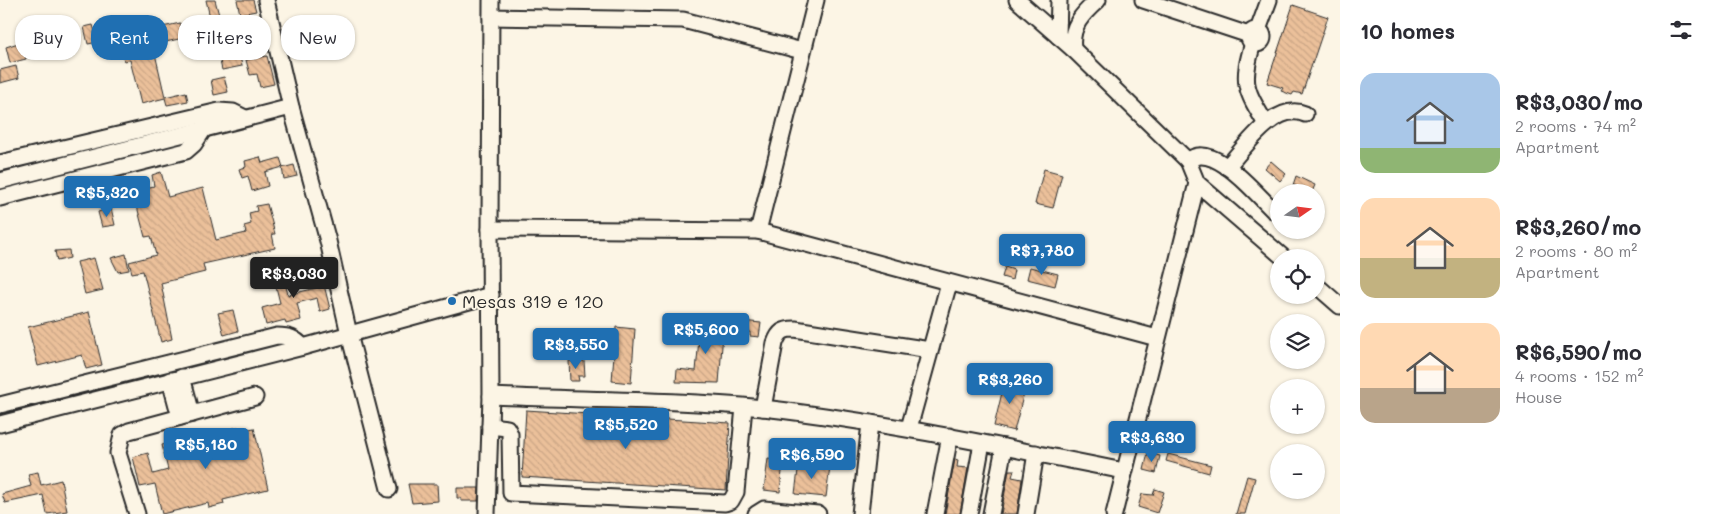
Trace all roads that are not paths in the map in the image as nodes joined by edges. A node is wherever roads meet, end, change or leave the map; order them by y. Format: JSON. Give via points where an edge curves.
{"nodes":[{"id":1,"x":266,"y":0,"type":"edge"},
{"id":2,"x":491,"y":0,"type":"edge"},
{"id":3,"x":816,"y":0,"type":"edge"},
{"id":4,"x":1017,"y":0,"type":"edge"},
{"id":5,"x":1059,"y":0,"type":"edge"},
{"id":6,"x":1098,"y":0,"type":"edge"},
{"id":7,"x":1143,"y":0,"type":"edge"},
{"id":8,"x":1269,"y":0,"type":"edge"},
{"id":9,"x":491,"y":17,"type":"junction"},
{"id":10,"x":1058,"y":36,"type":"junction"},
{"id":11,"x":1254,"y":36,"type":"junction"},
{"id":12,"x":1073,"y":49,"type":"junction"},
{"id":13,"x":802,"y":51,"type":"junction"},
{"id":14,"x":291,"y":107,"type":"junction"},
{"id":15,"x":1306,"y":114,"type":"dead end"},
{"id":16,"x":245,"y":118,"type":"junction"},
{"id":17,"x":1266,"y":124,"type":"junction"},
{"id":18,"x":204,"y":129,"type":"junction"},
{"id":19,"x":1188,"y":161,"type":"junction"},
{"id":20,"x":0,"y":163,"type":"edge"},
{"id":21,"x":1227,"y":166,"type":"junction"},
{"id":22,"x":0,"y":181,"type":"edge"},
{"id":23,"x":1197,"y":183,"type":"junction"},
{"id":24,"x":0,"y":198,"type":"edge"},
{"id":25,"x":1270,"y":207,"type":"edge"},
{"id":26,"x":490,"y":229,"type":"junction"},
{"id":27,"x":758,"y":231,"type":"junction"},
{"id":28,"x":1274,"y":249,"type":"edge"},
{"id":29,"x":949,"y":283,"type":"junction"},
{"id":30,"x":1325,"y":293,"type":"edge"},
{"id":31,"x":491,"y":295,"type":"junction"},
{"id":32,"x":1340,"y":306,"type":"edge"},
{"id":33,"x":349,"y":334,"type":"junction"},
{"id":34,"x":1157,"y":338,"type":"junction"},
{"id":35,"x":303,"y":347,"type":"junction"},
{"id":36,"x":930,"y":350,"type":"junction"},
{"id":37,"x":176,"y":378,"type":"junction"},
{"id":38,"x":491,"y":396,"type":"junction"},
{"id":39,"x":255,"y":397,"type":"dead end"},
{"id":40,"x":0,"y":404,"type":"edge"},
{"id":41,"x":744,"y":407,"type":"junction"},
{"id":42,"x":763,"y":408,"type":"junction"},
{"id":43,"x":186,"y":415,"type":"junction"},
{"id":44,"x":870,"y":423,"type":"junction"},
{"id":45,"x":0,"y":424,"type":"edge"},
{"id":46,"x":490,"y":426,"type":"junction"},
{"id":47,"x":908,"y":428,"type":"junction"},
{"id":48,"x":950,"y":436,"type":"junction"},
{"id":49,"x":982,"y":443,"type":"junction"},
{"id":50,"x":1004,"y":447,"type":"junction"},
{"id":51,"x":1036,"y":454,"type":"junction"},
{"id":52,"x":1124,"y":471,"type":"junction"},
{"id":53,"x":389,"y":489,"type":"dead end"},
{"id":54,"x":488,"y":492,"type":"junction"},
{"id":55,"x":511,"y":493,"type":"junction"},
{"id":56,"x":137,"y":514,"type":"edge"},
{"id":57,"x":487,"y":514,"type":"edge"},
{"id":58,"x":756,"y":514,"type":"edge"},
{"id":59,"x":818,"y":514,"type":"edge"},
{"id":60,"x":860,"y":514,"type":"edge"},
{"id":61,"x":935,"y":514,"type":"edge"},
{"id":62,"x":969,"y":514,"type":"edge"},
{"id":63,"x":991,"y":514,"type":"edge"},
{"id":64,"x":1026,"y":514,"type":"edge"},
{"id":65,"x":1114,"y":514,"type":"edge"}],
"edges":[{"from":1,"to":14,"type":"street"},
{"from":2,"to":9,"type":"street"},
{"from":3,"to":13,"type":"street"},
{"from":4,"to":10,"type":"street"},
{"from":5,"to":10,"type":"street"},
{"from":6,"to":12,"type":"street","via":[[1076,24]]},
{"from":7,"to":11,"type":"street"},
{"from":8,"to":11,"type":"street"},
{"from":9,"to":13,"type":"street","via":[[683,20]]},
{"from":9,"to":26,"type":"street"},
{"from":10,"to":12,"type":"street"},
{"from":11,"to":17,"type":"street","via":[[1246,67],[1246,87]]},
{"from":12,"to":19,"type":"street"},
{"from":13,"to":27,"type":"street"},
{"from":14,"to":16,"type":"street"},
{"from":14,"to":33,"type":"street","via":[[328,241]]},
{"from":15,"to":17,"type":"street","via":[[1290,111]]},
{"from":16,"to":18,"type":"street"},
{"from":16,"to":20,"type":"street","via":[[233,112],[219,111]]},
{"from":17,"to":21,"type":"street"},
{"from":18,"to":22,"type":"street"},
{"from":18,"to":24,"type":"street","via":[[186,151]]},
{"from":19,"to":21,"type":"street","via":[[1205,156]]},
{"from":19,"to":23,"type":"street"},
{"from":21,"to":25,"type":"street"},
{"from":23,"to":28,"type":"street"},
{"from":23,"to":34,"type":"street"},
{"from":26,"to":27,"type":"street"},
{"from":26,"to":31,"type":"street"},
{"from":27,"to":29,"type":"street"},
{"from":29,"to":34,"type":"street"},
{"from":29,"to":36,"type":"street"},
{"from":30,"to":32,"type":"street"},
{"from":31,"to":33,"type":"street"},
{"from":31,"to":38,"type":"street"},
{"from":33,"to":35,"type":"street"},
{"from":33,"to":53,"type":"street"},
{"from":34,"to":52,"type":"street"},
{"from":35,"to":37,"type":"street"},
{"from":35,"to":40,"type":"street","via":[[295,339],[277,336]]},
{"from":36,"to":42,"type":"street","via":[[784,329],[775,343]]},
{"from":36,"to":47,"type":"street"},
{"from":37,"to":43,"type":"street"},
{"from":37,"to":45,"type":"street"},
{"from":38,"to":41,"type":"street"},
{"from":38,"to":46,"type":"street"},
{"from":39,"to":43,"type":"street"},
{"from":41,"to":42,"type":"street"},
{"from":41,"to":55,"type":"street","via":[[736,492],[731,501]]},
{"from":42,"to":44,"type":"street"},
{"from":43,"to":56,"type":"street","via":[[122,435],[118,453]]},
{"from":44,"to":47,"type":"street"},
{"from":44,"to":60,"type":"street"},
{"from":46,"to":54,"type":"street"},
{"from":46,"to":55,"type":"street","via":[[507,428],[510,434]]},
{"from":47,"to":48,"type":"street"},
{"from":48,"to":49,"type":"street"},
{"from":48,"to":61,"type":"street"},
{"from":49,"to":50,"type":"street"},
{"from":49,"to":62,"type":"street"},
{"from":50,"to":51,"type":"street"},
{"from":50,"to":63,"type":"street"},
{"from":51,"to":52,"type":"street"},
{"from":51,"to":64,"type":"street"},
{"from":52,"to":65,"type":"street"},
{"from":54,"to":55,"type":"street"},
{"from":54,"to":57,"type":"street"},
{"from":58,"to":59,"type":"street","via":[[764,509]]}]}
